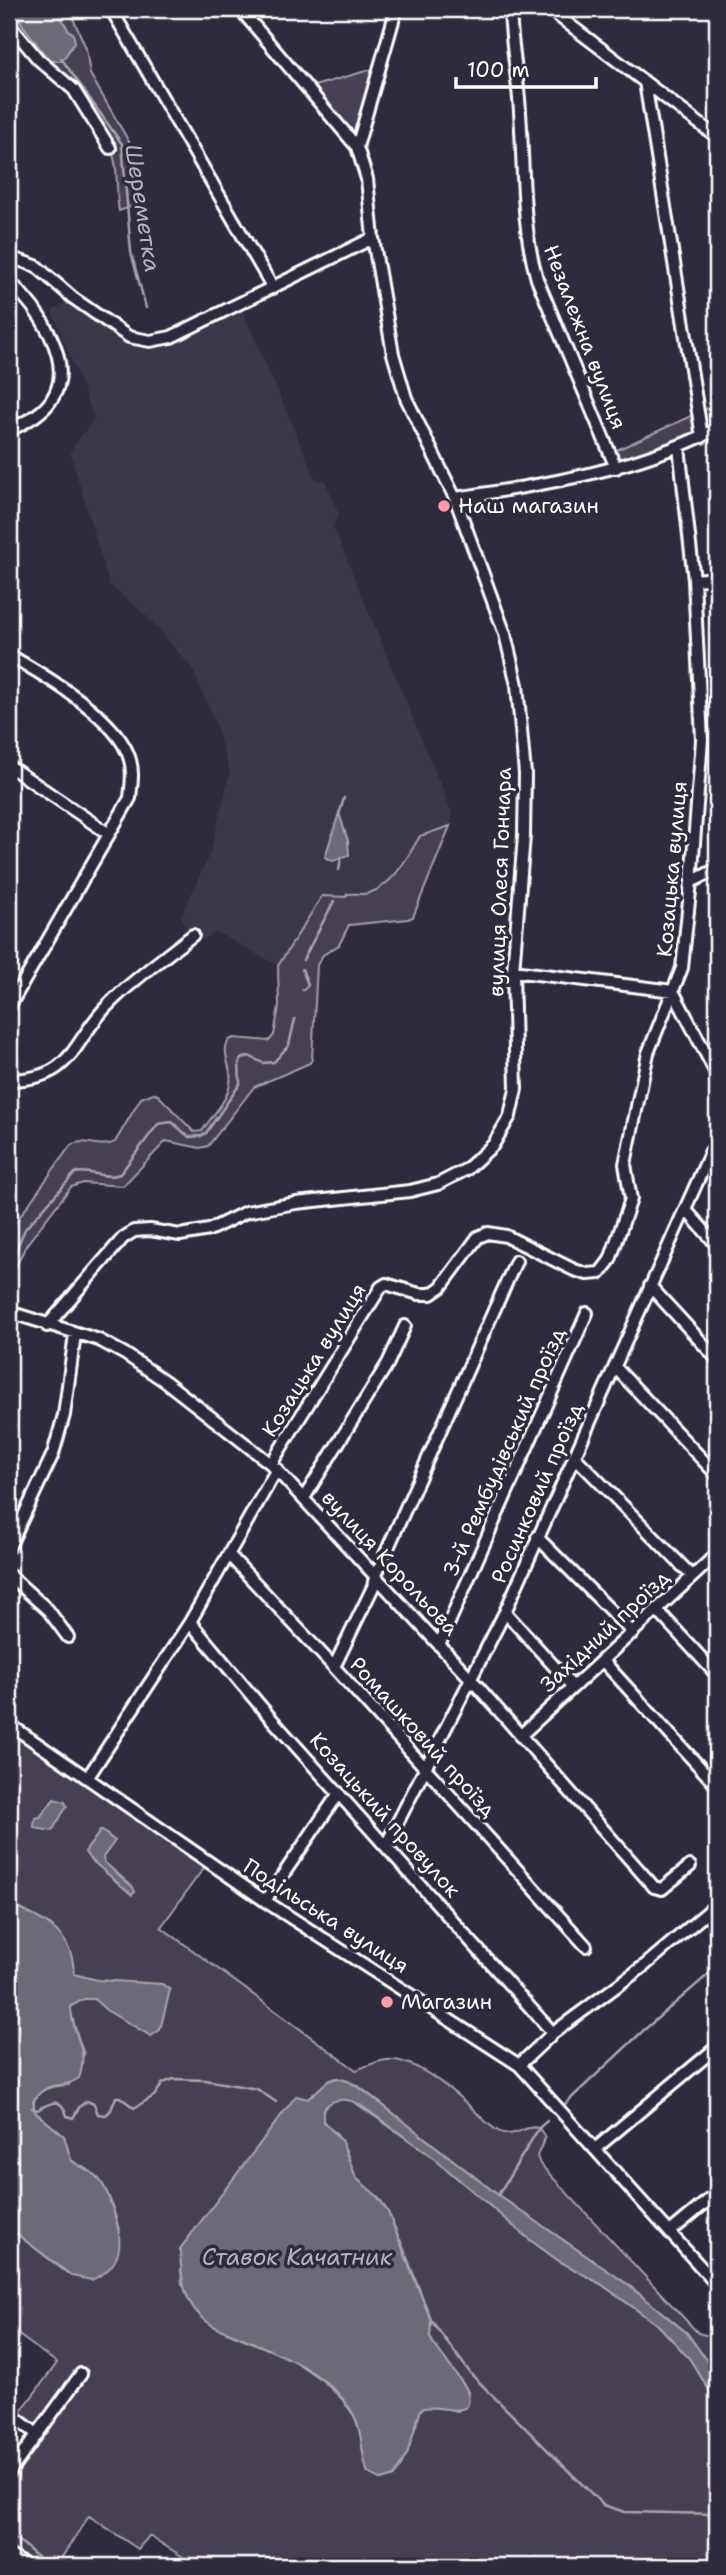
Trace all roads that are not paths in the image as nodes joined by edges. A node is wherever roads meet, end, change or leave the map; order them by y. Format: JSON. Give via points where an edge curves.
{"nodes":[{"id":1,"x":111,"y":9,"type":"edge"},
{"id":2,"x":240,"y":9,"type":"edge"},
{"id":3,"x":510,"y":9,"type":"edge"},
{"id":4,"x":549,"y":9,"type":"edge"},
{"id":5,"x":395,"y":15,"type":"dead end"},
{"id":6,"x":9,"y":24,"type":"edge"},
{"id":7,"x":645,"y":82,"type":"junction"},
{"id":8,"x":717,"y":137,"type":"edge"},
{"id":9,"x":358,"y":146,"type":"junction"},
{"id":10,"x":110,"y":148,"type":"dead end"},
{"id":11,"x":373,"y":238,"type":"junction"},
{"id":12,"x":9,"y":257,"type":"edge"},
{"id":13,"x":9,"y":281,"type":"edge"},
{"id":14,"x":273,"y":288,"type":"junction"},
{"id":15,"x":717,"y":429,"type":"edge"},
{"id":16,"x":9,"y":431,"type":"edge"},
{"id":17,"x":702,"y":437,"type":"junction"},
{"id":18,"x":679,"y":447,"type":"junction"},
{"id":19,"x":615,"y":468,"type":"junction"},
{"id":20,"x":455,"y":498,"type":"junction"},
{"id":21,"x":717,"y":578,"type":"edge"},
{"id":22,"x":694,"y":580,"type":"junction"},
{"id":23,"x":9,"y":654,"type":"edge"},
{"id":24,"x":9,"y":766,"type":"edge"},
{"id":25,"x":109,"y":834,"type":"junction"},
{"id":26,"x":717,"y":869,"type":"edge"},
{"id":27,"x":691,"y":882,"type":"junction"},
{"id":28,"x":193,"y":935,"type":"dead end"},
{"id":29,"x":513,"y":971,"type":"junction"},
{"id":30,"x":673,"y":991,"type":"junction"},
{"id":31,"x":9,"y":1007,"type":"edge"},
{"id":32,"x":717,"y":1075,"type":"edge"},
{"id":33,"x":9,"y":1080,"type":"edge"},
{"id":34,"x":714,"y":1154,"type":"edge"},
{"id":35,"x":685,"y":1209,"type":"junction"},
{"id":36,"x":717,"y":1245,"type":"edge"},
{"id":37,"x":516,"y":1261,"type":"dead end"},
{"id":38,"x":650,"y":1286,"type":"junction"},
{"id":39,"x":9,"y":1312,"type":"edge"},
{"id":40,"x":587,"y":1313,"type":"dead end"},
{"id":41,"x":47,"y":1326,"type":"junction"},
{"id":42,"x":405,"y":1326,"type":"dead end"},
{"id":43,"x":75,"y":1334,"type":"junction"},
{"id":44,"x":717,"y":1359,"type":"edge"},
{"id":45,"x":615,"y":1367,"type":"junction"},
{"id":46,"x":574,"y":1456,"type":"junction"},
{"id":47,"x":274,"y":1466,"type":"junction"},
{"id":48,"x":717,"y":1475,"type":"edge"},
{"id":49,"x":304,"y":1497,"type":"junction"},
{"id":50,"x":537,"y":1537,"type":"junction"},
{"id":51,"x":9,"y":1547,"type":"edge"},
{"id":52,"x":717,"y":1554,"type":"edge"},
{"id":53,"x":229,"y":1555,"type":"junction"},
{"id":54,"x":9,"y":1575,"type":"edge"},
{"id":55,"x":692,"y":1576,"type":"junction"},
{"id":56,"x":375,"y":1577,"type":"junction"},
{"id":57,"x":657,"y":1610,"type":"junction"},
{"id":58,"x":505,"y":1612,"type":"junction"},
{"id":59,"x":190,"y":1622,"type":"junction"},
{"id":60,"x":633,"y":1633,"type":"junction"},
{"id":61,"x":68,"y":1637,"type":"dead end"},
{"id":62,"x":439,"y":1645,"type":"junction"},
{"id":63,"x":603,"y":1661,"type":"junction"},
{"id":64,"x":334,"y":1667,"type":"junction"},
{"id":65,"x":717,"y":1675,"type":"edge"},
{"id":66,"x":471,"y":1679,"type":"junction"},
{"id":67,"x":573,"y":1687,"type":"junction"},
{"id":68,"x":9,"y":1724,"type":"edge"},
{"id":69,"x":520,"y":1736,"type":"junction"},
{"id":70,"x":426,"y":1768,"type":"junction"},
{"id":71,"x":88,"y":1777,"type":"junction"},
{"id":72,"x":717,"y":1787,"type":"edge"},
{"id":73,"x":339,"y":1793,"type":"junction"},
{"id":74,"x":386,"y":1845,"type":"junction"},
{"id":75,"x":690,"y":1866,"type":"dead end"},
{"id":76,"x":265,"y":1901,"type":"junction"},
{"id":77,"x":717,"y":1904,"type":"edge"},
{"id":78,"x":586,"y":1947,"type":"dead end"},
{"id":79,"x":553,"y":2033,"type":"junction"},
{"id":80,"x":717,"y":2047,"type":"edge"},
{"id":81,"x":519,"y":2065,"type":"junction"},
{"id":82,"x":596,"y":2149,"type":"junction"},
{"id":83,"x":717,"y":2193,"type":"edge"},
{"id":84,"x":670,"y":2232,"type":"junction"},
{"id":85,"x":717,"y":2285,"type":"edge"},
{"id":86,"x":81,"y":2374,"type":"dead end"},
{"id":87,"x":9,"y":2413,"type":"edge"},
{"id":88,"x":37,"y":2434,"type":"junction"},
{"id":89,"x":9,"y":2473,"type":"edge"},
{"id":90,"x":9,"y":2555,"type":"edge"},
{"id":91,"x":27,"y":2566,"type":"edge"}],
"edges":[{"from":1,"to":14,"type":"street"},
{"from":2,"to":9,"type":"street","name":"вулиця Олеся Гончара"},
{"from":3,"to":19,"type":"street","name":"Незалежна вулиця","via":[[530,253]]},
{"from":4,"to":7,"type":"street"},
{"from":5,"to":9,"type":"street"},
{"from":6,"to":10,"type":"street","via":[[38,59],[75,90]]},
{"from":7,"to":8,"type":"street"},
{"from":7,"to":17,"type":"street"},
{"from":9,"to":11,"type":"street","name":"вулиця Олеся Гончара","via":[[367,179]]},
{"from":11,"to":14,"type":"street"},
{"from":11,"to":20,"type":"street","name":"вулиця Олеся Гончара","via":[[393,354],[406,398]]},
{"from":12,"to":14,"type":"street","via":[[36,266],[129,337],[150,341],[171,337]]},
{"from":13,"to":16,"type":"street","via":[[25,295],[50,335],[60,372],[49,403]]},
{"from":15,"to":17,"type":"street"},
{"from":17,"to":18,"type":"street"},
{"from":18,"to":19,"type":"street"},
{"from":18,"to":22,"type":"street","name":"Козацька вулиця"},
{"from":19,"to":20,"type":"street"},
{"from":20,"to":29,"type":"street","name":"вулиця Олеся Гончара","via":[[505,634],[517,685],[525,819]]},
{"from":21,"to":22,"type":"street"},
{"from":22,"to":27,"type":"street","name":"Козацька вулиця","via":[[702,740]]},
{"from":23,"to":25,"type":"street","via":[[106,721],[125,746],[131,761],[130,798]]},
{"from":24,"to":25,"type":"street"},
{"from":25,"to":31,"type":"street"},
{"from":26,"to":27,"type":"street"},
{"from":27,"to":30,"type":"street","name":"Козацька вулиця","via":[[683,962]]},
{"from":28,"to":33,"type":"street","via":[[108,1004],[54,1069],[37,1078]]},
{"from":29,"to":30,"type":"street"},
{"from":29,"to":41,"type":"street","name":"вулиця Олеся Гончара","via":[[515,1101],[499,1138],[478,1161],[453,1178],[424,1188],[246,1212],[209,1230],[180,1235],[134,1231]]},
{"from":30,"to":32,"type":"street"},
{"from":30,"to":47,"type":"street","name":"Козацька вулиця","via":[[648,1053],[626,1160],[630,1204],[606,1268],[596,1275],[580,1273],[506,1236],[488,1233],[478,1237],[441,1287],[430,1294],[386,1284]]},
{"from":34,"to":35,"type":"street","name":"Росинковий проїзд"},
{"from":35,"to":36,"type":"street"},
{"from":35,"to":38,"type":"street","name":"Росинковий проїзд"},
{"from":37,"to":56,"type":"street"},
{"from":38,"to":44,"type":"street"},
{"from":38,"to":45,"type":"street","name":"Росинковий проїзд"},
{"from":39,"to":41,"type":"street","name":"вулиця Корольова"},
{"from":40,"to":62,"type":"street","name":"3-й Рембудівський проїзд"},
{"from":41,"to":43,"type":"street","name":"вулиця Корольова"},
{"from":42,"to":49,"type":"street","via":[[388,1363]]},
{"from":43,"to":47,"type":"street","name":"вулиця Корольова","via":[[99,1340],[140,1363]]},
{"from":43,"to":51,"type":"street","via":[[64,1415],[53,1454]]},
{"from":45,"to":46,"type":"street","name":"Росинковий проїзд"},
{"from":45,"to":48,"type":"street"},
{"from":46,"to":50,"type":"street","name":"Росинковий проїзд"},
{"from":46,"to":55,"type":"street"},
{"from":47,"to":49,"type":"street","name":"вулиця Корольова"},
{"from":47,"to":53,"type":"street","name":"Козацька вулиця"},
{"from":49,"to":56,"type":"street","name":"вулиця Корольова"},
{"from":50,"to":58,"type":"street","name":"Росинковий проїзд"},
{"from":50,"to":60,"type":"street"},
{"from":52,"to":55,"type":"street","name":"Західний проїзд"},
{"from":53,"to":59,"type":"street","name":"Козацька вулиця"},
{"from":53,"to":64,"type":"street","name":"Ромашковий проїзд"},
{"from":54,"to":61,"type":"street","via":[[48,1610]]},
{"from":55,"to":57,"type":"street","name":"Західний проїзд"},
{"from":56,"to":62,"type":"street","name":"вулиця Корольова"},
{"from":56,"to":64,"type":"street"},
{"from":57,"to":60,"type":"street","name":"Західний проїзд"},
{"from":57,"to":65,"type":"street"},
{"from":58,"to":66,"type":"street","name":"Росинковий проїзд"},
{"from":58,"to":67,"type":"street"},
{"from":59,"to":71,"type":"street","name":"Козацька вулиця"},
{"from":59,"to":73,"type":"street","name":"Козацький провулок"},
{"from":60,"to":63,"type":"street","name":"Західний проїзд"},
{"from":62,"to":66,"type":"street","name":"вулиця Корольова"},
{"from":63,"to":67,"type":"street","name":"Західний проїзд"},
{"from":63,"to":72,"type":"street"},
{"from":64,"to":70,"type":"street","name":"Ромашковий проїзд"},
{"from":66,"to":69,"type":"street","name":"вулиця Корольова"},
{"from":66,"to":70,"type":"street","name":"Росинковий проїзд"},
{"from":67,"to":69,"type":"street","name":"Західний проїзд"},
{"from":68,"to":71,"type":"street","name":"Подільська вулиця"},
{"from":69,"to":75,"type":"street","name":"вулиця Корольова","via":[[654,1887],[662,1888]]},
{"from":70,"to":74,"type":"street","name":"Росинковий проїзд"},
{"from":70,"to":78,"type":"street","name":"Ромашковий проїзд"},
{"from":71,"to":76,"type":"street","name":"Подільська вулиця"},
{"from":73,"to":74,"type":"street","name":"Козацький провулок"},
{"from":73,"to":76,"type":"street"},
{"from":74,"to":79,"type":"street","name":"Козацький провулок"},
{"from":76,"to":81,"type":"street","name":"Подільська вулиця"},
{"from":77,"to":79,"type":"street","via":[[644,1966]]},
{"from":79,"to":81,"type":"street"},
{"from":80,"to":82,"type":"street"},
{"from":81,"to":82,"type":"street","name":"Подільська вулиця"},
{"from":82,"to":84,"type":"street","name":"Подільська вулиця"},
{"from":83,"to":84,"type":"street"},
{"from":84,"to":85,"type":"street","name":"Подільська вулиця"},
{"from":86,"to":88,"type":"street"},
{"from":87,"to":88,"type":"street"},
{"from":88,"to":89,"type":"street"},
{"from":90,"to":91,"type":"street"}]}
